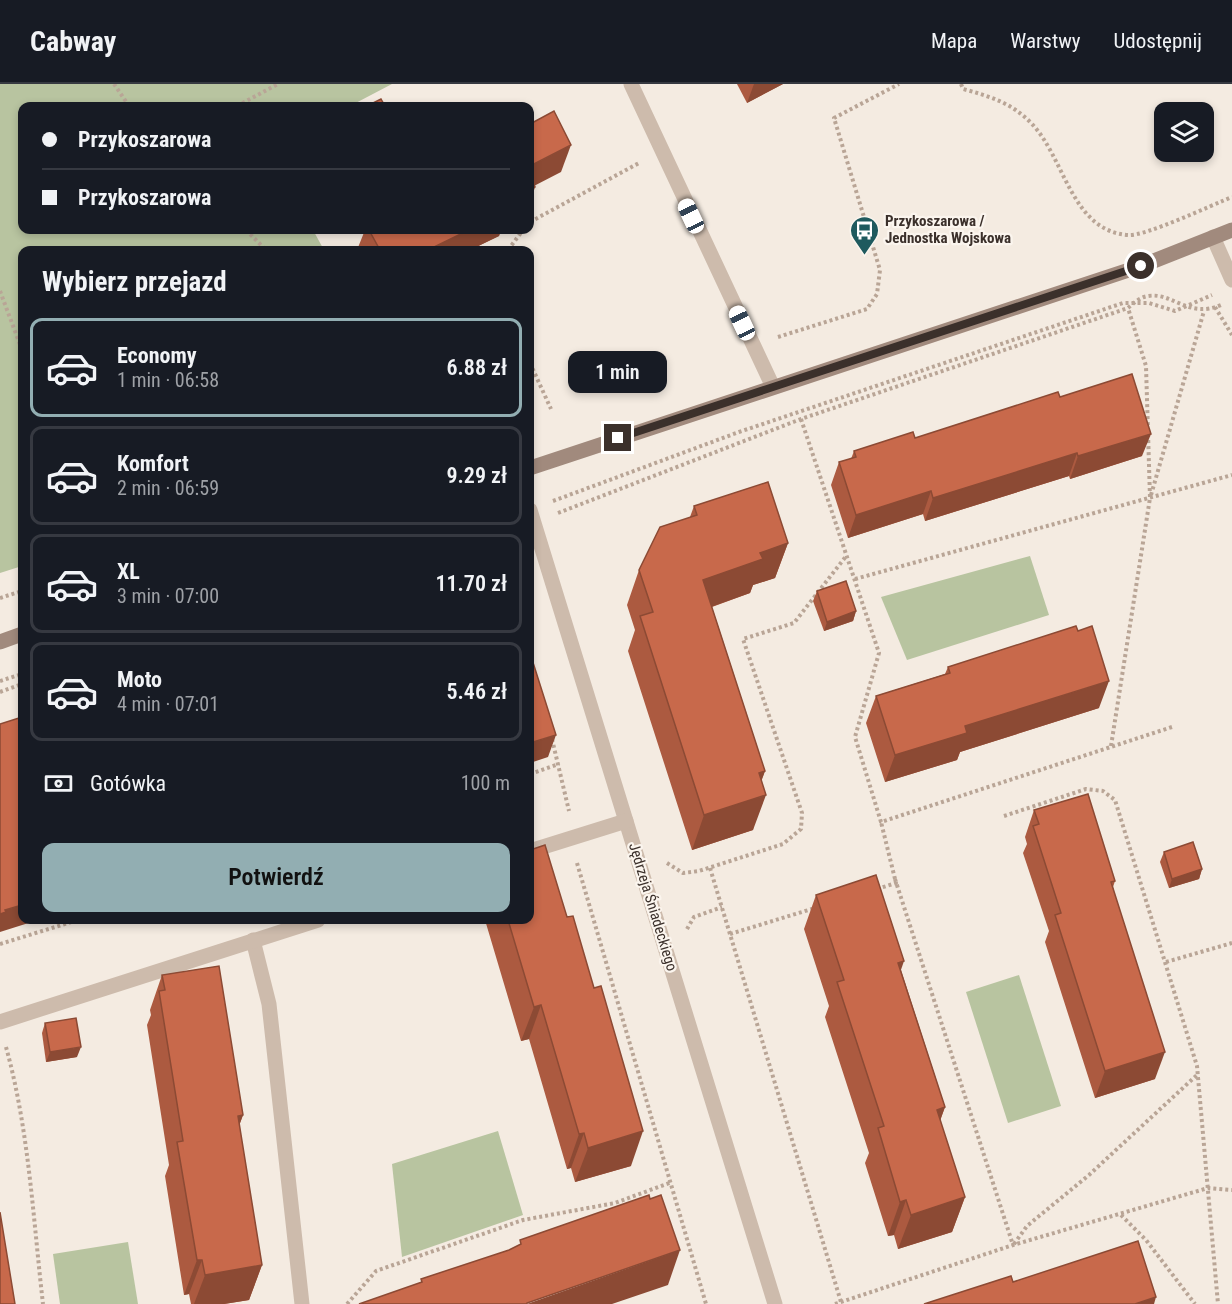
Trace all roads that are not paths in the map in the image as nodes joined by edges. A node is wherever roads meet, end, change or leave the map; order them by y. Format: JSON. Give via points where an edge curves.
{"nodes":[{"id":1,"x":631,"y":84,"type":"edge"},
{"id":2,"x":1232,"y":230,"type":"edge"},
{"id":3,"x":1213,"y":237,"type":"junction"},
{"id":4,"x":1232,"y":280,"type":"edge"},
{"id":5,"x":773,"y":387,"type":"junction"},
{"id":6,"x":534,"y":467,"type":"edge"},
{"id":7,"x":534,"y":526,"type":"edge"},
{"id":8,"x":18,"y":635,"type":"edge"},
{"id":9,"x":0,"y":642,"type":"edge"},
{"id":10,"x":626,"y":821,"type":"junction"},
{"id":11,"x":534,"y":850,"type":"edge"},
{"id":12,"x":305,"y":924,"type":"edge"},
{"id":13,"x":253,"y":940,"type":"junction"},
{"id":14,"x":0,"y":1022,"type":"edge"},
{"id":15,"x":302,"y":1304,"type":"edge"},
{"id":16,"x":775,"y":1304,"type":"edge"}],
"edges":[{"from":1,"to":5,"type":"street"},
{"from":2,"to":3,"type":"street"},
{"from":3,"to":4,"type":"street"},
{"from":3,"to":5,"type":"street","via":[[1141,266]]},
{"from":5,"to":6,"type":"street"},
{"from":7,"to":10,"type":"street","name":"Jędrzeja Śniadeckiego"},
{"from":8,"to":9,"type":"street"},
{"from":10,"to":11,"type":"street"},
{"from":10,"to":16,"type":"street","name":"Jędrzeja Śniadeckiego"},
{"from":12,"to":13,"type":"street"},
{"from":13,"to":14,"type":"street"},
{"from":13,"to":15,"type":"street","via":[[269,1004]]}]}
